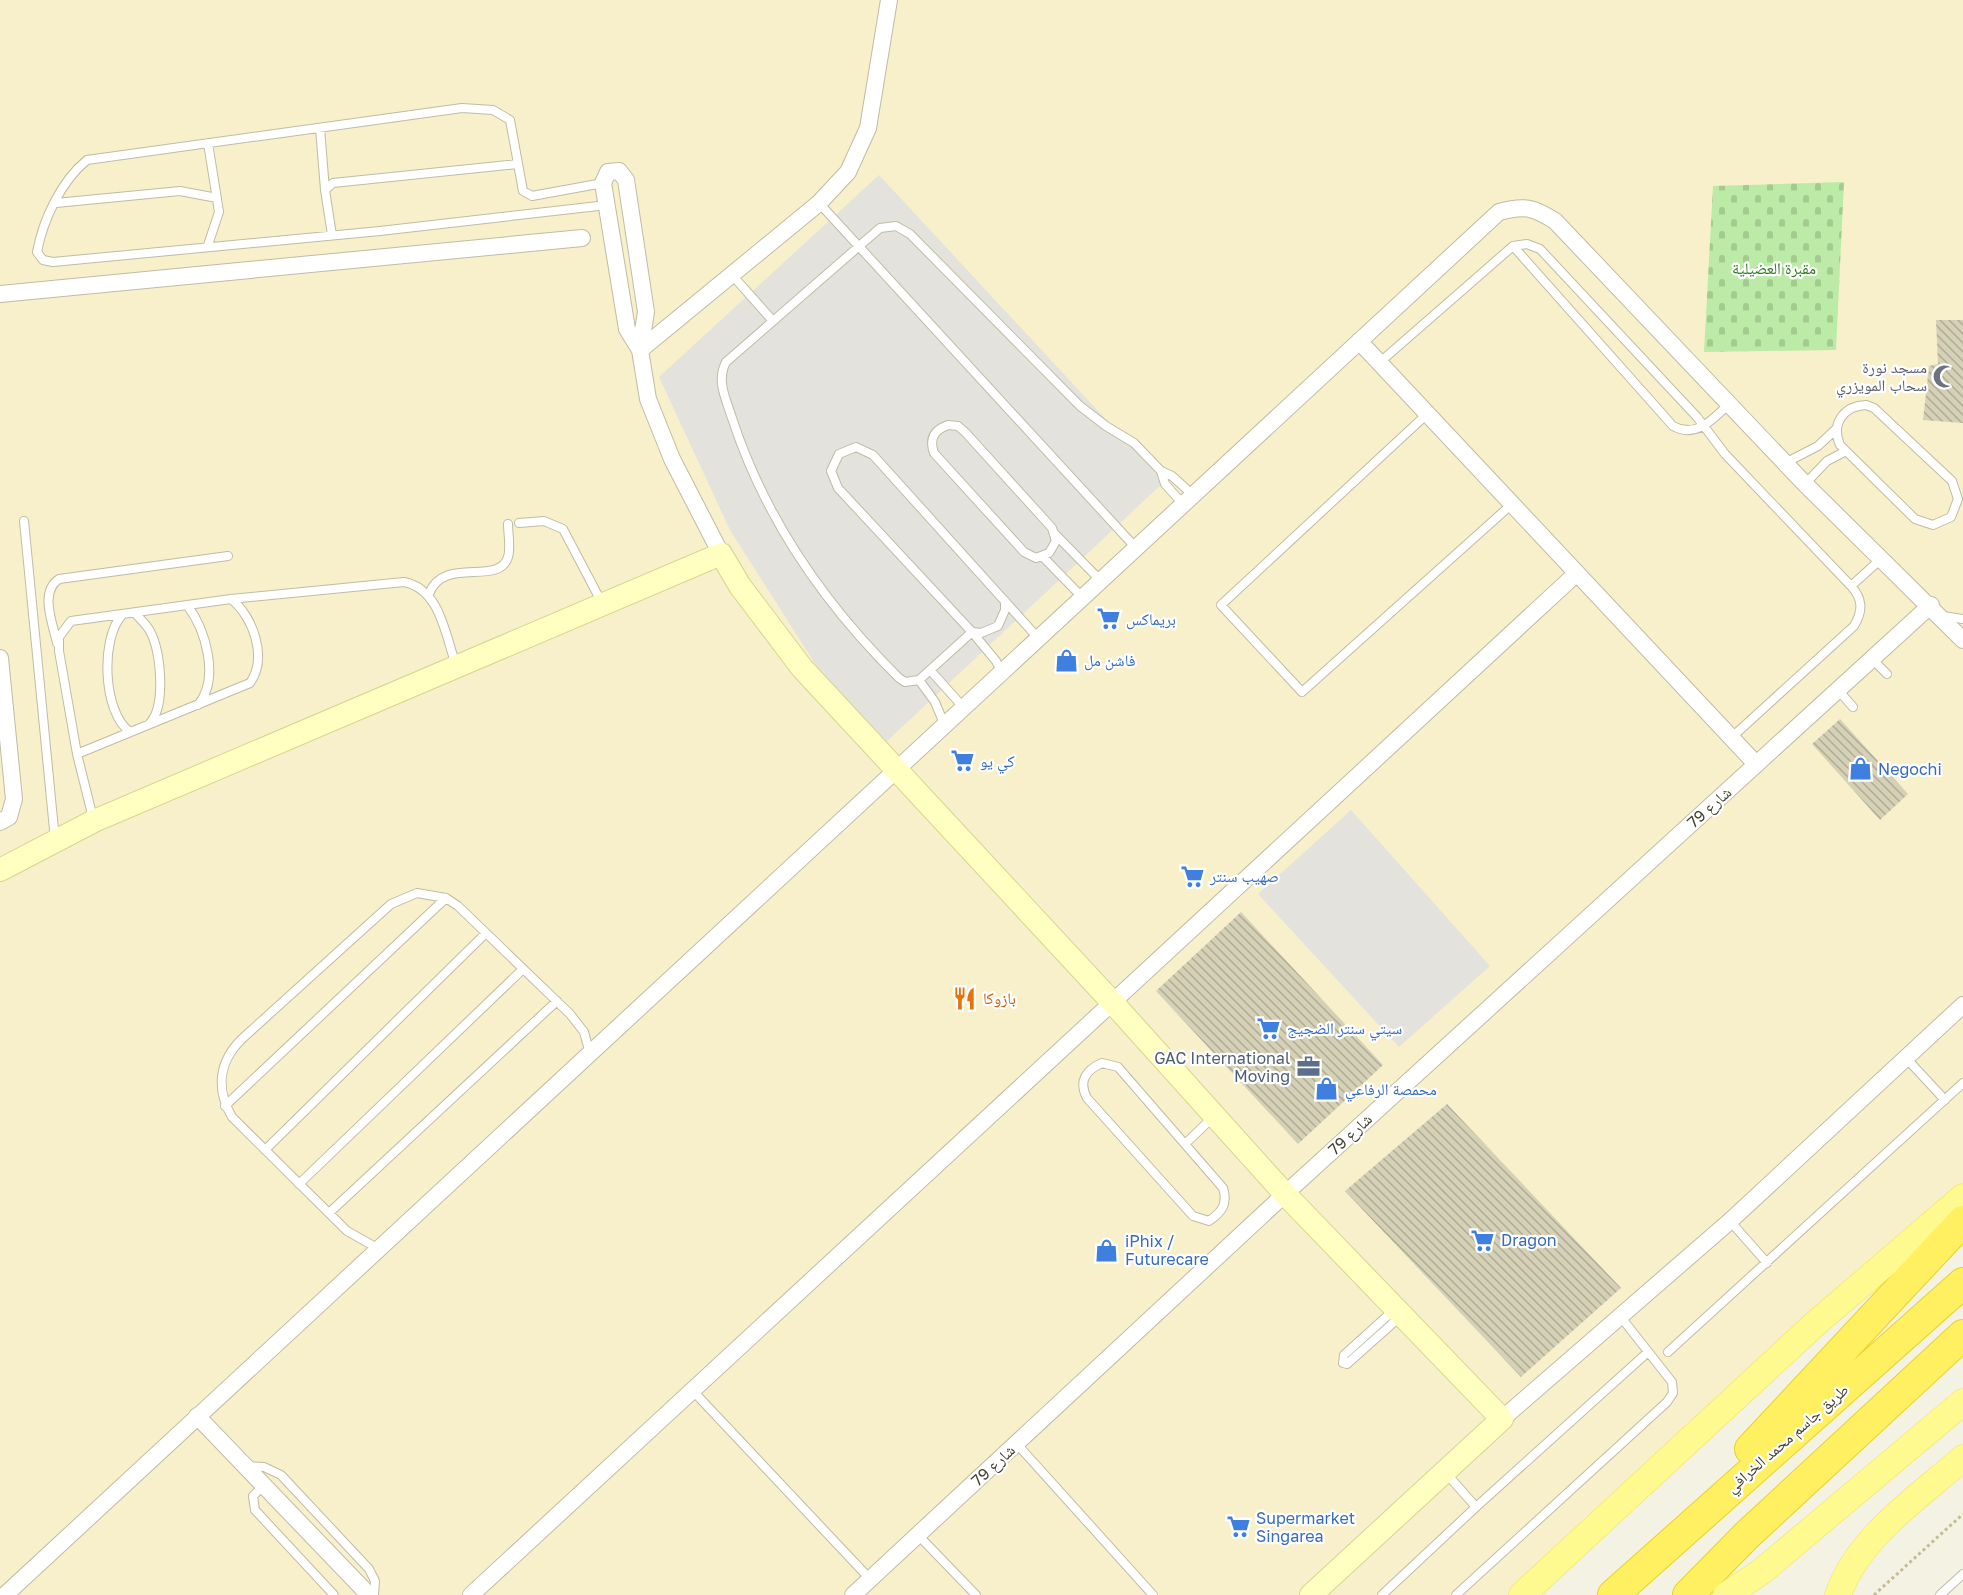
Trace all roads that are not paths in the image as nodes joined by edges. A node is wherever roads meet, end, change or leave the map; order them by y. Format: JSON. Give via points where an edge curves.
{"nodes":[{"id":1,"x":889,"y":0,"type":"edge"},
{"id":2,"x":320,"y":128,"type":"junction"},
{"id":3,"x":208,"y":143,"type":"junction"},
{"id":4,"x":518,"y":164,"type":"junction"},
{"id":5,"x":603,"y":183,"type":"junction"},
{"id":6,"x":325,"y":190,"type":"junction"},
{"id":7,"x":217,"y":198,"type":"junction"},
{"id":8,"x":56,"y":203,"type":"junction"},
{"id":9,"x":819,"y":203,"type":"junction"},
{"id":10,"x":607,"y":205,"type":"junction"},
{"id":11,"x":332,"y":235,"type":"junction"},
{"id":12,"x":582,"y":238,"type":"dead end"},
{"id":13,"x":208,"y":245,"type":"junction"},
{"id":14,"x":859,"y":246,"type":"junction"},
{"id":15,"x":1513,"y":246,"type":"junction"},
{"id":16,"x":733,"y":276,"type":"junction"},
{"id":17,"x":0,"y":294,"type":"edge"},
{"id":18,"x":773,"y":321,"type":"junction"},
{"id":19,"x":1359,"y":341,"type":"junction"},
{"id":20,"x":640,"y":351,"type":"junction"},
{"id":21,"x":1379,"y":363,"type":"junction"},
{"id":22,"x":1729,"y":404,"type":"junction"},
{"id":23,"x":1427,"y":414,"type":"junction"},
{"id":24,"x":1704,"y":426,"type":"junction"},
{"id":25,"x":1836,"y":429,"type":"junction"},
{"id":26,"x":1846,"y":451,"type":"junction"},
{"id":27,"x":1785,"y":463,"type":"junction"},
{"id":28,"x":1161,"y":471,"type":"junction"},
{"id":29,"x":1805,"y":484,"type":"junction"},
{"id":30,"x":1188,"y":500,"type":"junction"},
{"id":31,"x":1512,"y":504,"type":"junction"},
{"id":32,"x":24,"y":521,"type":"dead end"},
{"id":33,"x":519,"y":523,"type":"dead end"},
{"id":34,"x":507,"y":524,"type":"dead end"},
{"id":35,"x":1055,"y":534,"type":"junction"},
{"id":36,"x":1136,"y":548,"type":"junction"},
{"id":37,"x":721,"y":554,"type":"junction"},
{"id":38,"x":228,"y":556,"type":"dead end"},
{"id":39,"x":1043,"y":557,"type":"junction"},
{"id":40,"x":1882,"y":558,"type":"junction"},
{"id":41,"x":1577,"y":573,"type":"junction"},
{"id":42,"x":1101,"y":581,"type":"junction"},
{"id":43,"x":1851,"y":586,"type":"junction"},
{"id":44,"x":429,"y":594,"type":"junction"},
{"id":45,"x":1083,"y":598,"type":"junction"},
{"id":46,"x":231,"y":599,"type":"junction"},
{"id":47,"x":1005,"y":601,"type":"junction"},
{"id":48,"x":602,"y":603,"type":"junction"},
{"id":49,"x":187,"y":605,"type":"junction"},
{"id":50,"x":1935,"y":610,"type":"junction"},
{"id":51,"x":135,"y":613,"type":"junction"},
{"id":52,"x":122,"y":615,"type":"junction"},
{"id":53,"x":1963,"y":620,"type":"edge"},
{"id":54,"x":972,"y":632,"type":"junction"},
{"id":55,"x":1039,"y":639,"type":"junction"},
{"id":56,"x":1963,"y":640,"type":"edge"},
{"id":57,"x":59,"y":651,"type":"junction"},
{"id":58,"x":0,"y":658,"type":"edge"},
{"id":59,"x":1872,"y":659,"type":"junction"},
{"id":60,"x":456,"y":665,"type":"junction"},
{"id":61,"x":930,"y":670,"type":"junction"},
{"id":62,"x":1002,"y":673,"type":"junction"},
{"id":63,"x":1887,"y":675,"type":"dead end"},
{"id":64,"x":919,"y":680,"type":"junction"},
{"id":65,"x":1838,"y":690,"type":"junction"},
{"id":66,"x":198,"y":706,"type":"junction"},
{"id":67,"x":1853,"y":707,"type":"dead end"},
{"id":68,"x":965,"y":708,"type":"junction"},
{"id":69,"x":147,"y":726,"type":"junction"},
{"id":70,"x":945,"y":726,"type":"junction"},
{"id":71,"x":130,"y":732,"type":"junction"},
{"id":72,"x":1731,"y":738,"type":"junction"},
{"id":73,"x":77,"y":754,"type":"junction"},
{"id":74,"x":1756,"y":764,"type":"junction"},
{"id":75,"x":898,"y":771,"type":"junction"},
{"id":76,"x":94,"y":821,"type":"junction"},
{"id":77,"x":0,"y":822,"type":"edge"},
{"id":78,"x":55,"y":840,"type":"junction"},
{"id":79,"x":0,"y":870,"type":"edge"},
{"id":80,"x":446,"y":898,"type":"junction"},
{"id":81,"x":486,"y":933,"type":"junction"},
{"id":82,"x":523,"y":969,"type":"junction"},
{"id":83,"x":557,"y":1001,"type":"junction"},
{"id":84,"x":1113,"y":1003,"type":"junction"},
{"id":85,"x":1963,"y":1005,"type":"edge"},
{"id":86,"x":590,"y":1054,"type":"junction"},
{"id":87,"x":1906,"y":1058,"type":"junction"},
{"id":88,"x":1963,"y":1083,"type":"edge"},
{"id":89,"x":1945,"y":1100,"type":"junction"},
{"id":90,"x":225,"y":1106,"type":"junction"},
{"id":91,"x":1215,"y":1116,"type":"junction"},
{"id":92,"x":1185,"y":1144,"type":"junction"},
{"id":93,"x":265,"y":1150,"type":"junction"},
{"id":94,"x":299,"y":1184,"type":"junction"},
{"id":95,"x":1285,"y":1194,"type":"junction"},
{"id":96,"x":1963,"y":1197,"type":"edge"},
{"id":97,"x":329,"y":1213,"type":"junction"},
{"id":98,"x":1730,"y":1221,"type":"junction"},
{"id":99,"x":1963,"y":1221,"type":"edge"},
{"id":100,"x":379,"y":1249,"type":"junction"},
{"id":101,"x":1767,"y":1263,"type":"junction"},
{"id":102,"x":1963,"y":1283,"type":"edge"},
{"id":103,"x":1399,"y":1312,"type":"junction"},
{"id":104,"x":1620,"y":1316,"type":"junction"},
{"id":105,"x":1963,"y":1335,"type":"edge"},
{"id":106,"x":1648,"y":1352,"type":"junction"},
{"id":107,"x":1668,"y":1352,"type":"dead end"},
{"id":108,"x":693,"y":1390,"type":"junction"},
{"id":109,"x":1963,"y":1402,"type":"edge"},
{"id":110,"x":197,"y":1416,"type":"junction"},
{"id":111,"x":1502,"y":1419,"type":"junction"},
{"id":112,"x":1016,"y":1443,"type":"junction"},
{"id":113,"x":1963,"y":1458,"type":"edge"},
{"id":114,"x":245,"y":1466,"type":"junction"},
{"id":115,"x":1445,"y":1472,"type":"junction"},
{"id":116,"x":264,"y":1485,"type":"junction"},
{"id":117,"x":1476,"y":1507,"type":"junction"},
{"id":118,"x":918,"y":1535,"type":"junction"},
{"id":119,"x":1667,"y":1544,"type":"junction"},
{"id":120,"x":1963,"y":1574,"type":"edge"},
{"id":121,"x":870,"y":1579,"type":"junction"},
{"id":122,"x":5,"y":1595,"type":"edge"},
{"id":123,"x":334,"y":1595,"type":"edge"},
{"id":124,"x":371,"y":1595,"type":"edge"},
{"id":125,"x":471,"y":1595,"type":"edge"},
{"id":126,"x":853,"y":1595,"type":"edge"},
{"id":127,"x":976,"y":1595,"type":"edge"},
{"id":128,"x":1153,"y":1595,"type":"edge"},
{"id":129,"x":1311,"y":1595,"type":"edge"},
{"id":130,"x":1382,"y":1595,"type":"edge"},
{"id":131,"x":1456,"y":1595,"type":"edge"},
{"id":132,"x":1522,"y":1595,"type":"edge"},
{"id":133,"x":1613,"y":1595,"type":"edge"},
{"id":134,"x":1688,"y":1595,"type":"edge"},
{"id":135,"x":1726,"y":1595,"type":"edge"},
{"id":136,"x":1838,"y":1595,"type":"edge"},
{"id":137,"x":1940,"y":1595,"type":"edge"}],
"edges":[{"from":1,"to":9,"type":"street","via":[[872,112],[863,145],[848,172]]},
{"from":2,"to":3,"type":"lane"},
{"from":2,"to":4,"type":"lane","via":[[462,108],[493,110],[510,120]]},
{"from":2,"to":6,"type":"lane"},
{"from":3,"to":7,"type":"lane"},
{"from":3,"to":8,"type":"lane","via":[[87,160],[74,171]]},
{"from":4,"to":5,"type":"lane","via":[[524,191],[532,196]]},
{"from":4,"to":6,"type":"lane","via":[[333,183]]},
{"from":5,"to":10,"type":"street"},
{"from":5,"to":20,"type":"street","via":[[613,170],[626,180],[646,312]]},
{"from":6,"to":11,"type":"lane"},
{"from":7,"to":8,"type":"lane","via":[[180,191]]},
{"from":7,"to":13,"type":"lane","via":[[219,212]]},
{"from":8,"to":13,"type":"lane","via":[[41,230],[37,252],[43,260]]},
{"from":9,"to":14,"type":"lane"},
{"from":9,"to":16,"type":"street"},
{"from":10,"to":11,"type":"lane"},
{"from":10,"to":20,"type":"street","via":[[627,329]]},
{"from":11,"to":13,"type":"lane"},
{"from":12,"to":17,"type":"street"},
{"from":14,"to":18,"type":"lane"},
{"from":14,"to":28,"type":"lane","via":[[880,228],[904,228],[1080,406],[1134,442]]},
{"from":14,"to":36,"type":"lane"},
{"from":15,"to":21,"type":"lane"},
{"from":15,"to":24,"type":"lane","via":[[1527,244],[1540,249]]},
{"from":15,"to":24,"type":"lane","via":[[1673,426],[1686,431]]},
{"from":16,"to":18,"type":"lane"},
{"from":16,"to":20,"type":"street"},
{"from":18,"to":64,"type":"lane","via":[[726,362],[721,376],[749,462],[782,530],[829,601],[899,678],[905,682]]},
{"from":19,"to":21,"type":"street"},
{"from":19,"to":22,"type":"street","via":[[1499,212],[1528,208],[1555,221]]},
{"from":19,"to":30,"type":"street"},
{"from":20,"to":37,"type":"street","via":[[648,399],[676,468]]},
{"from":21,"to":23,"type":"street"},
{"from":22,"to":24,"type":"lane"},
{"from":22,"to":27,"type":"street"},
{"from":23,"to":31,"type":"street"},
{"from":23,"to":31,"type":"lane","via":[[1221,605],[1302,692]]},
{"from":24,"to":43,"type":"lane","via":[[1725,454]]},
{"from":25,"to":26,"type":"lane","via":[[1840,446]]},
{"from":25,"to":26,"type":"lane","via":[[1849,409],[1874,408],[1952,481],[1958,499],[1956,509],[1950,517],[1933,525],[1916,519]]},
{"from":25,"to":27,"type":"lane","via":[[1818,446]]},
{"from":26,"to":29,"type":"lane","via":[[1818,468]]},
{"from":27,"to":29,"type":"street"},
{"from":28,"to":30,"type":"lane","via":[[1172,477]]},
{"from":28,"to":30,"type":"lane","via":[[1166,484]]},
{"from":29,"to":40,"type":"street"},
{"from":30,"to":36,"type":"street"},
{"from":31,"to":41,"type":"street"},
{"from":32,"to":78,"type":"lane"},
{"from":33,"to":48,"type":"lane","via":[[544,521],[563,529]]},
{"from":34,"to":44,"type":"lane","via":[[509,553],[504,564],[493,570],[448,574],[436,582]]},
{"from":35,"to":39,"type":"lane","via":[[1054,548]]},
{"from":35,"to":39,"type":"lane","via":[[965,432],[948,424],[939,428],[931,444],[934,453],[1024,552]]},
{"from":35,"to":42,"type":"lane"},
{"from":36,"to":42,"type":"street"},
{"from":37,"to":48,"type":"street"},
{"from":37,"to":75,"type":"street","via":[[802,669]]},
{"from":38,"to":57,"type":"lane","via":[[59,579],[48,595]]},
{"from":39,"to":45,"type":"lane"},
{"from":40,"to":43,"type":"lane"},
{"from":40,"to":50,"type":"street"},
{"from":41,"to":72,"type":"street"},
{"from":41,"to":84,"type":"street"},
{"from":42,"to":45,"type":"street"},
{"from":43,"to":72,"type":"lane","via":[[1861,600],[1854,626]]},
{"from":44,"to":46,"type":"lane","via":[[404,582]]},
{"from":44,"to":60,"type":"lane"},
{"from":45,"to":55,"type":"street"},
{"from":46,"to":49,"type":"lane"},
{"from":46,"to":66,"type":"lane","via":[[253,627],[256,672],[245,687]]},
{"from":47,"to":54,"type":"lane","via":[[998,626],[990,631]]},
{"from":47,"to":54,"type":"lane","via":[[873,455],[856,447],[839,454],[831,471],[838,488]]},
{"from":47,"to":55,"type":"lane"},
{"from":48,"to":60,"type":"street"},
{"from":49,"to":51,"type":"lane"},
{"from":49,"to":66,"type":"lane","via":[[204,639],[208,686]]},
{"from":50,"to":53,"type":"lane"},
{"from":50,"to":56,"type":"street"},
{"from":50,"to":59,"type":"street","name":"شارع 79"},
{"from":51,"to":52,"type":"lane"},
{"from":51,"to":69,"type":"lane","via":[[149,630],[156,651],[160,699],[158,713]]},
{"from":52,"to":57,"type":"lane","via":[[71,621],[59,637]]},
{"from":52,"to":71,"type":"lane","via":[[111,630],[107,648],[113,708],[119,722]]},
{"from":54,"to":61,"type":"lane"},
{"from":54,"to":62,"type":"lane"},
{"from":55,"to":62,"type":"street"},
{"from":57,"to":73,"type":"lane"},
{"from":58,"to":77,"type":"street","via":[[14,799],[9,817]]},
{"from":59,"to":63,"type":"lane"},
{"from":59,"to":65,"type":"street","name":"شارع 79"},
{"from":60,"to":76,"type":"street"},
{"from":61,"to":64,"type":"lane"},
{"from":61,"to":68,"type":"lane"},
{"from":62,"to":68,"type":"street"},
{"from":64,"to":70,"type":"lane","via":[[935,702]]},
{"from":65,"to":67,"type":"lane"},
{"from":65,"to":74,"type":"street","name":"شارع 79"},
{"from":66,"to":69,"type":"lane"},
{"from":68,"to":70,"type":"street"},
{"from":69,"to":71,"type":"lane"},
{"from":70,"to":75,"type":"street"},
{"from":71,"to":73,"type":"lane"},
{"from":72,"to":74,"type":"street"},
{"from":73,"to":76,"type":"lane"},
{"from":74,"to":95,"type":"street","name":"شارع 79"},
{"from":75,"to":84,"type":"street"},
{"from":75,"to":86,"type":"street"},
{"from":76,"to":78,"type":"street"},
{"from":78,"to":79,"type":"street"},
{"from":80,"to":81,"type":"lane"},
{"from":80,"to":90,"type":"lane"},
{"from":80,"to":90,"type":"lane","via":[[417,893],[391,904],[234,1046],[221,1074]]},
{"from":81,"to":82,"type":"lane"},
{"from":81,"to":93,"type":"lane"},
{"from":82,"to":83,"type":"lane"},
{"from":82,"to":94,"type":"lane"},
{"from":83,"to":86,"type":"lane","via":[[584,1032]]},
{"from":83,"to":97,"type":"lane"},
{"from":84,"to":91,"type":"street"},
{"from":84,"to":108,"type":"street"},
{"from":85,"to":87,"type":"street"},
{"from":86,"to":100,"type":"street"},
{"from":87,"to":89,"type":"lane"},
{"from":87,"to":98,"type":"street"},
{"from":88,"to":89,"type":"lane"},
{"from":89,"to":101,"type":"lane"},
{"from":90,"to":93,"type":"lane"},
{"from":91,"to":92,"type":"lane"},
{"from":91,"to":95,"type":"street"},
{"from":92,"to":92,"type":"lane","via":[[1118,1067],[1102,1063],[1090,1069],[1083,1080],[1087,1098],[1193,1216],[1209,1221],[1224,1207],[1225,1196]]},
{"from":93,"to":94,"type":"lane"},
{"from":94,"to":97,"type":"lane"},
{"from":95,"to":103,"type":"street"},
{"from":95,"to":112,"type":"street","name":"شارع 79"},
{"from":96,"to":132,"type":"main road","via":[[1815,1324]]},
{"from":97,"to":100,"type":"lane","via":[[357,1238]]},
{"from":98,"to":101,"type":"lane"},
{"from":98,"to":104,"type":"street"},
{"from":99,"to":119,"type":"highway","via":[[1796,1397]]},
{"from":100,"to":110,"type":"street"},
{"from":101,"to":107,"type":"lane"},
{"from":102,"to":119,"type":"highway","name":"طريق جاسم محمد الخرافي"},
{"from":103,"to":103,"type":"lane","via":[[1344,1355],[1343,1362],[1350,1362]]},
{"from":103,"to":111,"type":"street"},
{"from":104,"to":106,"type":"lane"},
{"from":104,"to":111,"type":"street"},
{"from":105,"to":134,"type":"highway","via":[[1747,1534]]},
{"from":106,"to":117,"type":"lane"},
{"from":106,"to":131,"type":"lane","via":[[1672,1382],[1673,1393],[1667,1402]]},
{"from":108,"to":121,"type":"lane"},
{"from":108,"to":125,"type":"street"},
{"from":109,"to":135,"type":"main road","via":[[1761,1572]]},
{"from":110,"to":114,"type":"street"},
{"from":110,"to":122,"type":"street"},
{"from":111,"to":115,"type":"street"},
{"from":112,"to":118,"type":"street","name":"شارع 79"},
{"from":112,"to":128,"type":"lane"},
{"from":113,"to":136,"type":"main road","via":[[1890,1522],[1857,1558]]},
{"from":114,"to":116,"type":"street"},
{"from":114,"to":124,"type":"lane","via":[[264,1467],[281,1475],[369,1569],[375,1581]]},
{"from":115,"to":117,"type":"lane"},
{"from":115,"to":129,"type":"street"},
{"from":116,"to":123,"type":"lane","via":[[253,1496],[255,1510]]},
{"from":116,"to":124,"type":"street"},
{"from":117,"to":130,"type":"lane"},
{"from":118,"to":121,"type":"street","name":"شارع 79"},
{"from":118,"to":127,"type":"lane"},
{"from":119,"to":133,"type":"highway","name":"طريق جاسم محمد الخرافي"},
{"from":120,"to":137,"type":"lane"},
{"from":121,"to":126,"type":"street","name":"شارع 79"}]}
